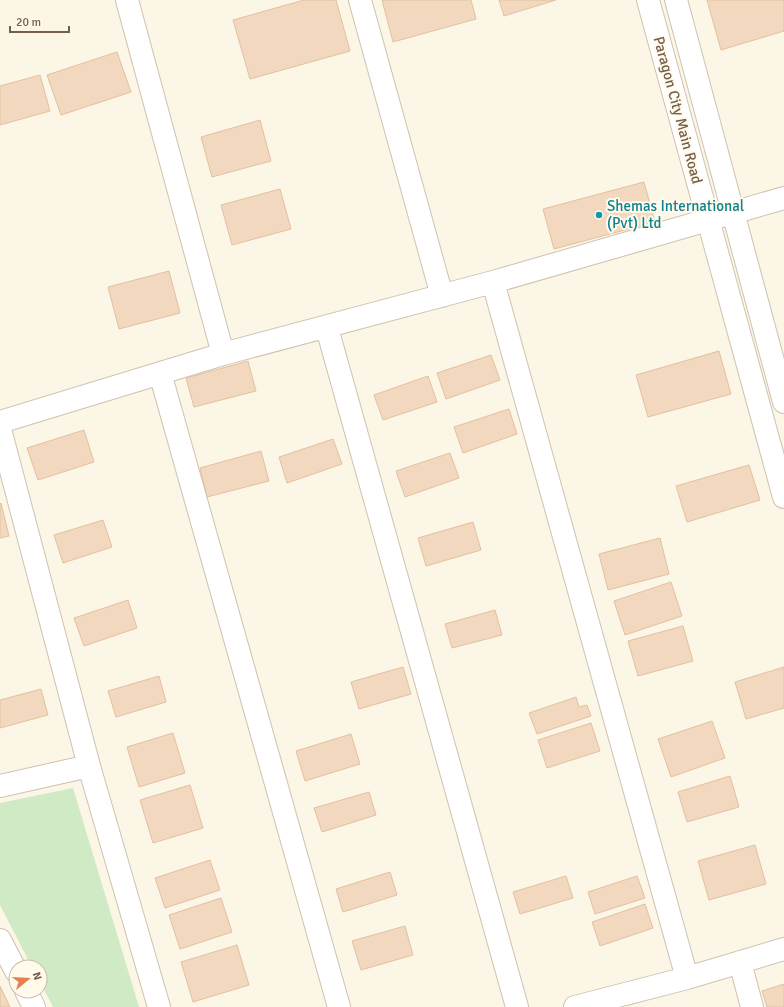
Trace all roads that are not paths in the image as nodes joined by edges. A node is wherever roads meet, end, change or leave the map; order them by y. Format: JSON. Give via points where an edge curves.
{"nodes":[{"id":1,"x":127,"y":0,"type":"edge"},
{"id":2,"x":360,"y":0,"type":"edge"},
{"id":3,"x":648,"y":0,"type":"edge"},
{"id":4,"x":676,"y":0,"type":"edge"},
{"id":5,"x":784,"y":198,"type":"edge"},
{"id":6,"x":733,"y":212,"type":"junction"},
{"id":7,"x":708,"y":221,"type":"junction"},
{"id":8,"x":493,"y":282,"type":"junction"},
{"id":9,"x":442,"y":296,"type":"junction"},
{"id":10,"x":327,"y":328,"type":"junction"},
{"id":11,"x":223,"y":354,"type":"junction"},
{"id":12,"x":160,"y":373,"type":"junction"},
{"id":13,"x":784,"y":402,"type":"edge"},
{"id":14,"x":0,"y":422,"type":"edge"},
{"id":15,"x":0,"y":429,"type":"edge"},
{"id":16,"x":784,"y":497,"type":"edge"},
{"id":17,"x":89,"y":766,"type":"junction"},
{"id":18,"x":0,"y":786,"type":"edge"},
{"id":19,"x":0,"y":940,"type":"edge"},
{"id":20,"x":784,"y":949,"type":"edge"},
{"id":21,"x":10,"y":959,"type":"edge"},
{"id":22,"x":740,"y":962,"type":"junction"},
{"id":23,"x":687,"y":978,"type":"junction"},
{"id":24,"x":614,"y":1002,"type":"edge"},
{"id":25,"x":159,"y":1007,"type":"edge"},
{"id":26,"x":339,"y":1007,"type":"edge"},
{"id":27,"x":517,"y":1007,"type":"edge"},
{"id":28,"x":575,"y":1007,"type":"edge"},
{"id":29,"x":752,"y":1007,"type":"edge"}],
"edges":[{"from":1,"to":11,"type":"street"},
{"from":2,"to":9,"type":"street"},
{"from":3,"to":7,"type":"street","name":"Paragon City Main Road"},
{"from":4,"to":6,"type":"street","name":"Paragon City Main Road"},
{"from":5,"to":6,"type":"street"},
{"from":6,"to":7,"type":"street"},
{"from":6,"to":13,"type":"street","name":"Paragon City Main Road"},
{"from":7,"to":8,"type":"street"},
{"from":7,"to":16,"type":"street","name":"Paragon City Main Road"},
{"from":8,"to":9,"type":"street"},
{"from":8,"to":23,"type":"street"},
{"from":9,"to":10,"type":"street"},
{"from":10,"to":11,"type":"street"},
{"from":10,"to":27,"type":"street"},
{"from":11,"to":12,"type":"street"},
{"from":12,"to":14,"type":"street"},
{"from":12,"to":26,"type":"street"},
{"from":15,"to":17,"type":"street"},
{"from":17,"to":18,"type":"street"},
{"from":17,"to":25,"type":"street"},
{"from":19,"to":21,"type":"street"},
{"from":20,"to":22,"type":"street"},
{"from":22,"to":23,"type":"street"},
{"from":22,"to":29,"type":"street"},
{"from":23,"to":24,"type":"street"},
{"from":24,"to":28,"type":"street"}]}
